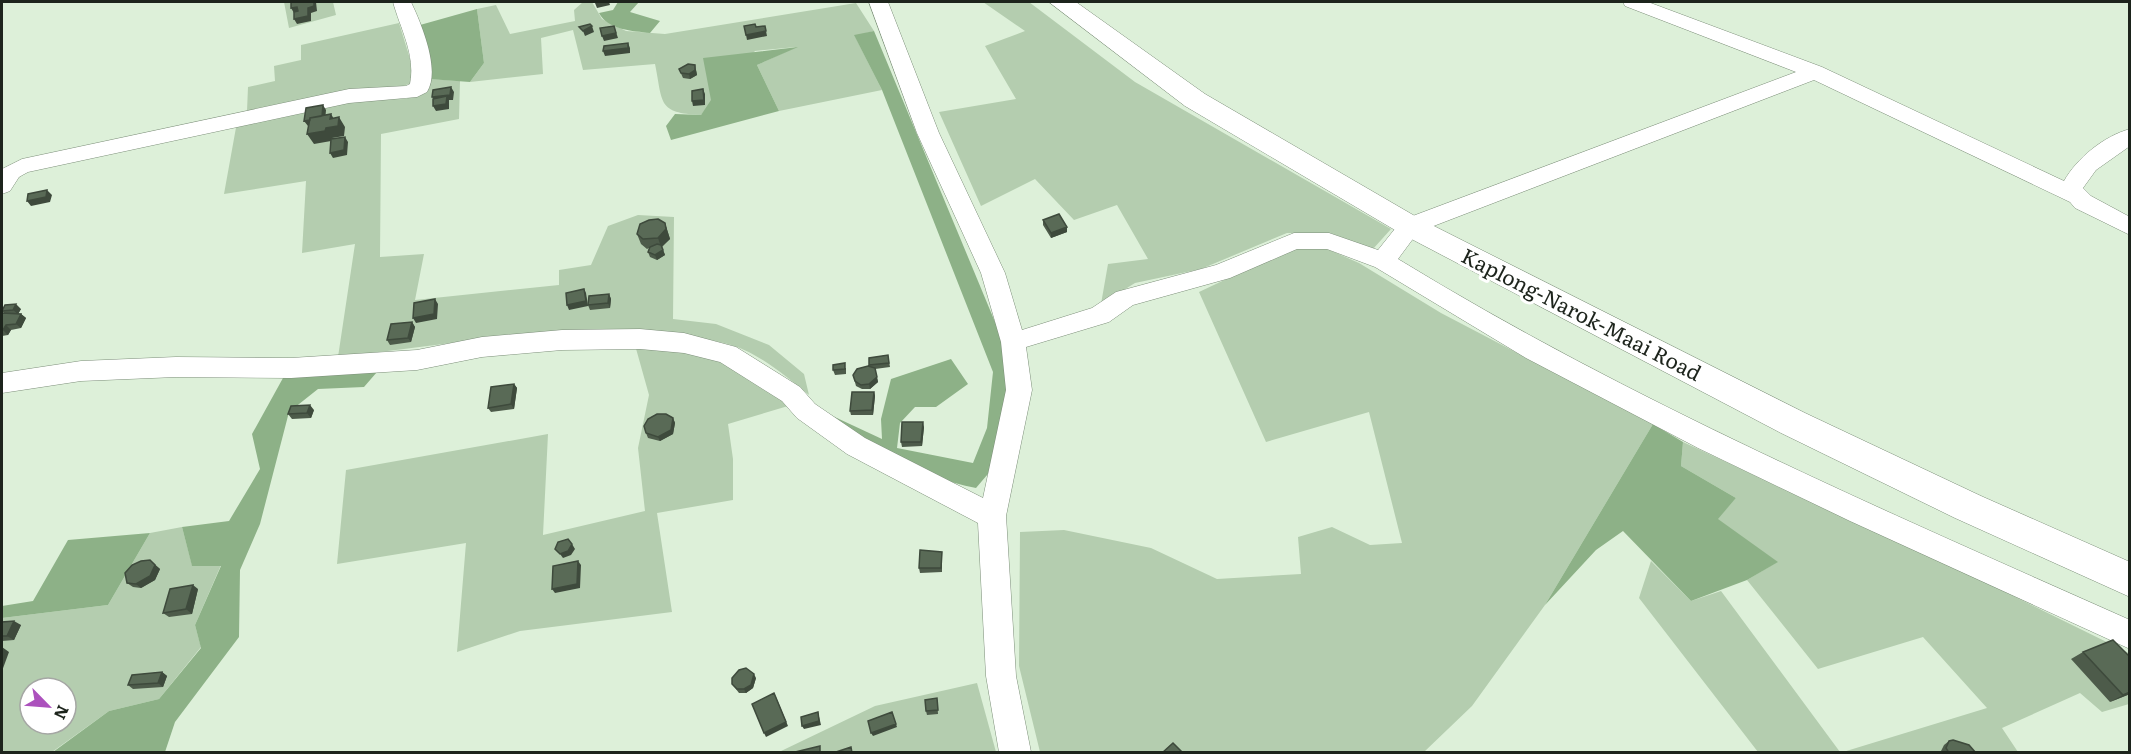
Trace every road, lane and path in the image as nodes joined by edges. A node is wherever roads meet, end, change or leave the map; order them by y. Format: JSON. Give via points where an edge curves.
{"nodes":[{"id":1,"x":402,"y":2,"type":"edge"},
{"id":2,"x":878,"y":2,"type":"edge"},
{"id":3,"x":1061,"y":2,"type":"edge"},
{"id":4,"x":1632,"y":2,"type":"edge"},
{"id":5,"x":1815,"y":72,"type":"junction"},
{"id":6,"x":2130,"y":136,"type":"edge"},
{"id":7,"x":2,"y":186,"type":"edge"},
{"id":8,"x":2076,"y":196,"type":"junction"},
{"id":9,"x":1410,"y":226,"type":"junction"},
{"id":10,"x":2130,"y":228,"type":"edge"},
{"id":11,"x":1383,"y":261,"type":"junction"},
{"id":12,"x":1013,"y":342,"type":"junction"},
{"id":13,"x":2,"y":383,"type":"edge"},
{"id":14,"x":992,"y":516,"type":"junction"},
{"id":15,"x":2130,"y":580,"type":"edge"},
{"id":16,"x":2130,"y":635,"type":"edge"},
{"id":17,"x":1016,"y":753,"type":"edge"}],
"edges":[{"from":1,"to":7,"type":"street","via":[[416,36],[422,76],[416,90],[349,96],[82,152],[22,166],[11,172]]},
{"from":2,"to":12,"type":"street","via":[[928,134],[993,273]]},
{"from":3,"to":9,"type":"highway","name":"Kaplong-Narok-Maai Road","via":[[1196,100]]},
{"from":4,"to":5,"type":"street"},
{"from":5,"to":8,"type":"street"},
{"from":5,"to":9,"type":"street"},
{"from":6,"to":8,"type":"street","via":[[2077,175],[2071,189]]},
{"from":8,"to":10,"type":"street"},
{"from":9,"to":11,"type":"street"},
{"from":9,"to":15,"type":"highway","name":"Kaplong-Narok-Maai Road","via":[[1793,423]]},
{"from":11,"to":12,"type":"street","via":[[1329,241],[1294,241],[1222,272],[1125,298],[1100,315]]},
{"from":11,"to":16,"type":"street","via":[[1535,351],[1697,435]]},
{"from":12,"to":14,"type":"street","via":[[1018,390]]},
{"from":13,"to":14,"type":"street","via":[[81,371],[291,368],[417,360],[482,347],[562,340],[684,343],[727,354],[791,394],[806,411],[856,446]]},
{"from":14,"to":17,"type":"street","via":[[1001,676]]}]}
